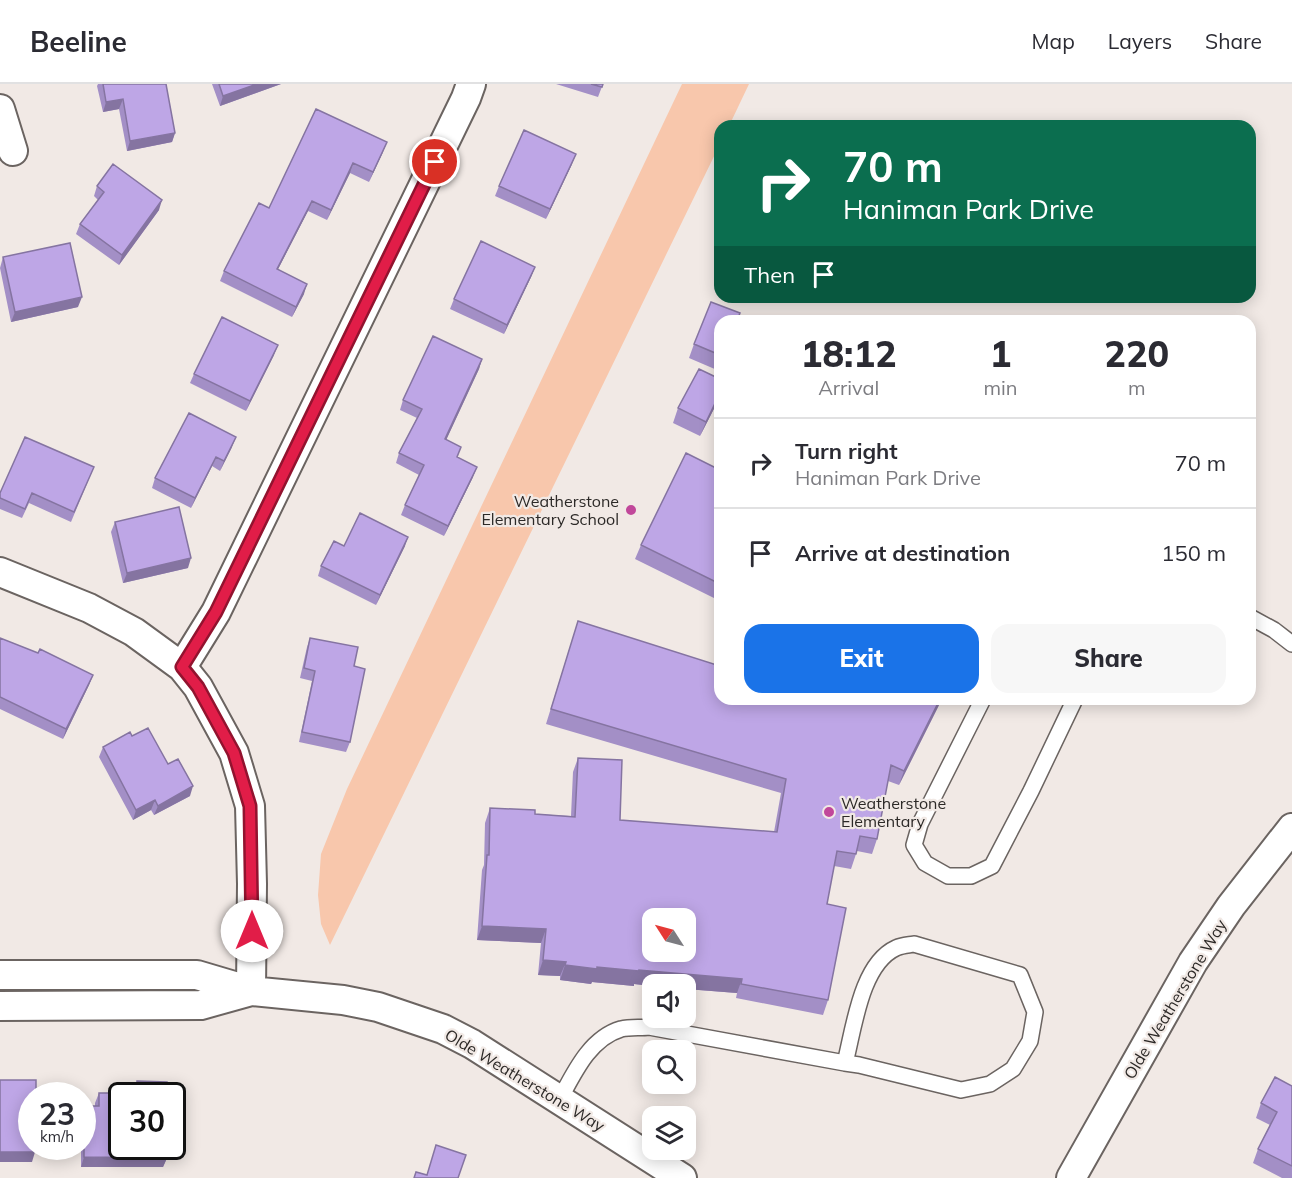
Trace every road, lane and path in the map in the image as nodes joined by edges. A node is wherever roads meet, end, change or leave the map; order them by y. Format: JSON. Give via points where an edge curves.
{"nodes":[{"id":1,"x":471,"y":84,"type":"edge"},
{"id":2,"x":0,"y":109,"type":"edge"},
{"id":3,"x":13,"y":151,"type":"dead end"},
{"id":4,"x":0,"y":572,"type":"edge"},
{"id":5,"x":1256,"y":620,"type":"edge"},
{"id":6,"x":1292,"y":644,"type":"edge"},
{"id":7,"x":182,"y":667,"type":"junction"},
{"id":8,"x":979,"y":705,"type":"edge"},
{"id":9,"x":1072,"y":705,"type":"edge"},
{"id":10,"x":1292,"y":828,"type":"edge"},
{"id":11,"x":0,"y":975,"type":"edge"},
{"id":12,"x":251,"y":991,"type":"junction"},
{"id":13,"x":0,"y":1006,"type":"edge"},
{"id":14,"x":845,"y":1063,"type":"junction"},
{"id":15,"x":560,"y":1099,"type":"junction"},
{"id":16,"x":682,"y":1178,"type":"edge"},
{"id":17,"x":1071,"y":1178,"type":"edge"}],
"edges":[{"from":1,"to":7,"type":"street","via":[[216,612]]},
{"from":2,"to":3,"type":"street"},
{"from":4,"to":7,"type":"street","via":[[111,619]]},
{"from":5,"to":6,"type":"lane"},
{"from":7,"to":12,"type":"street","via":[[198,687],[234,753],[250,806]]},
{"from":8,"to":9,"type":"lane","via":[[920,824],[914,845],[926,863],[948,876],[971,876],[992,866]]},
{"from":10,"to":17,"type":"street","name":"Olde Weatherstone Way","via":[[1193,962]]},
{"from":11,"to":12,"type":"street","name":"Olde Weatherstone Way","via":[[197,975]]},
{"from":12,"to":13,"type":"street","name":"Olde Weatherstone Way","via":[[201,1005]]},
{"from":12,"to":15,"type":"street","name":"Olde Weatherstone Way","via":[[343,1000],[417,1019],[472,1044]]},
{"from":14,"to":14,"type":"lane","via":[[961,1090],[990,1084],[1013,1069],[1030,1041],[1035,1012],[1020,975],[914,944],[898,947],[882,957],[866,979]]},
{"from":14,"to":15,"type":"lane","via":[[649,1028],[622,1029],[593,1047]]},
{"from":15,"to":16,"type":"street","name":"Olde Weatherstone Way"}]}
